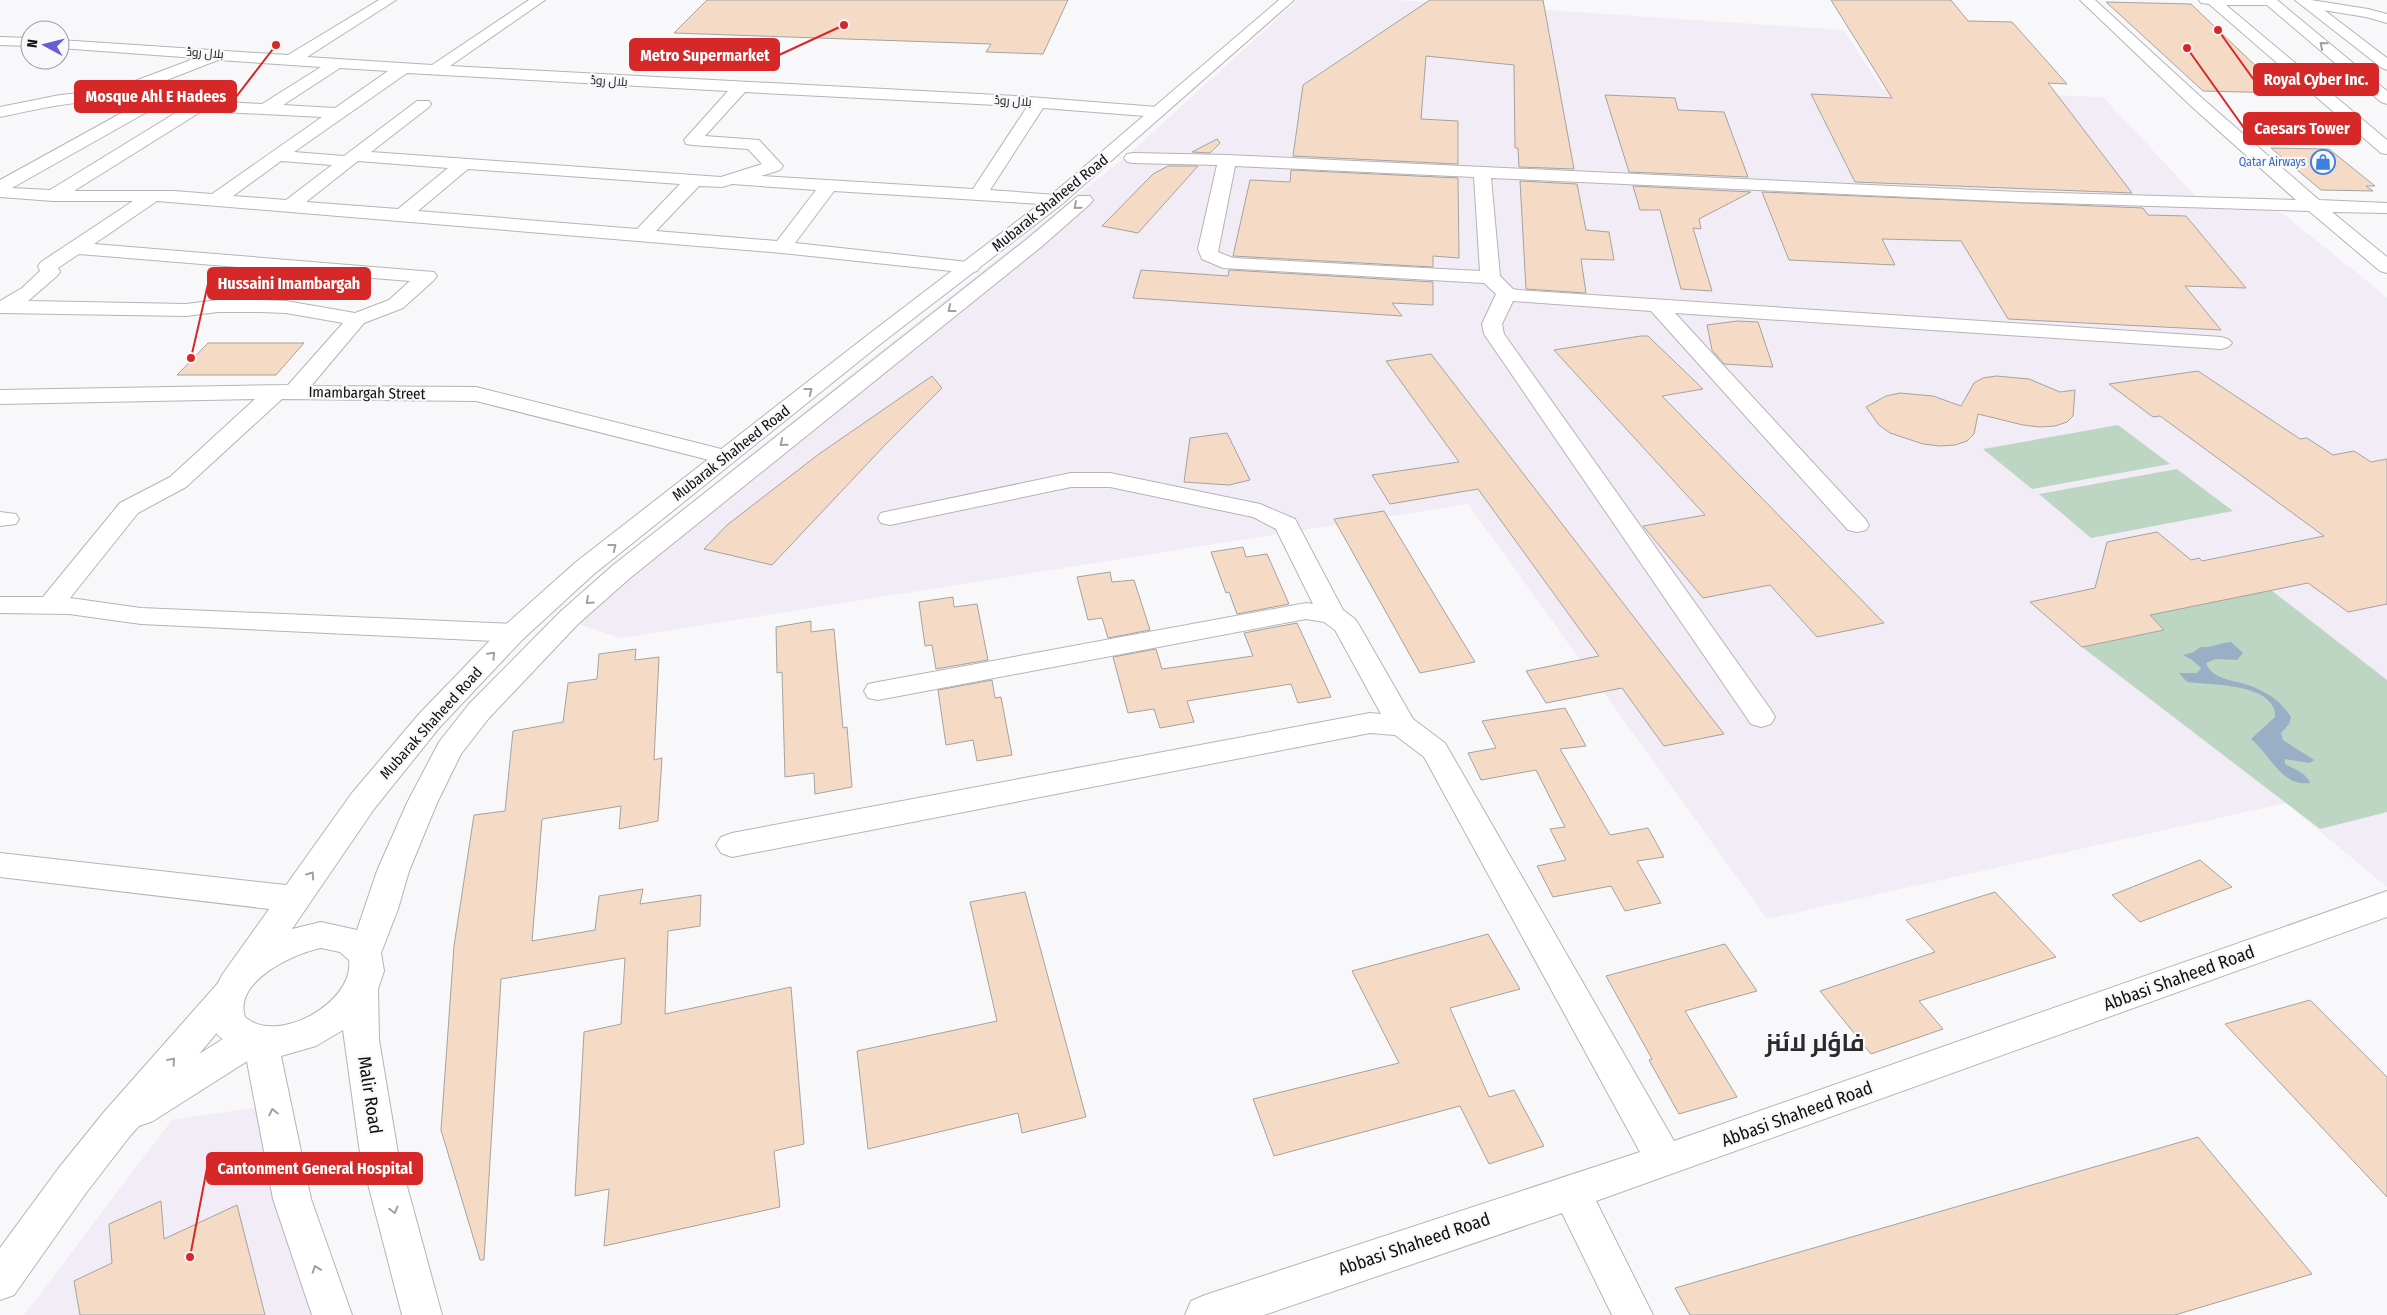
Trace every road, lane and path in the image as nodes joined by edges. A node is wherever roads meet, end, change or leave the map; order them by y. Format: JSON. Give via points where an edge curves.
{"nodes":[{"id":1,"x":389,"y":0,"type":"edge"},
{"id":2,"x":538,"y":0,"type":"edge"},
{"id":3,"x":1287,"y":0,"type":"edge"},
{"id":4,"x":1310,"y":0,"type":"edge"},
{"id":5,"x":2087,"y":0,"type":"edge"},
{"id":6,"x":2202,"y":0,"type":"edge"},
{"id":7,"x":2213,"y":0,"type":"edge"},
{"id":8,"x":2268,"y":1,"type":"edge"},
{"id":9,"x":2306,"y":2,"type":"edge"},
{"id":10,"x":2387,"y":19,"type":"edge"},
{"id":11,"x":0,"y":41,"type":"edge"},
{"id":12,"x":20,"y":42,"type":"edge"},
{"id":13,"x":70,"y":45,"type":"edge"},
{"id":14,"x":222,"y":54,"type":"junction"},
{"id":15,"x":292,"y":60,"type":"junction"},
{"id":16,"x":337,"y":63,"type":"junction"},
{"id":17,"x":2387,"y":66,"type":"edge"},
{"id":18,"x":403,"y":68,"type":"junction"},
{"id":19,"x":435,"y":70,"type":"junction"},
{"id":20,"x":740,"y":88,"type":"junction"},
{"id":21,"x":114,"y":95,"type":"junction"},
{"id":22,"x":2387,"y":99,"type":"edge"},
{"id":23,"x":1038,"y":103,"type":"junction"},
{"id":24,"x":151,"y":104,"type":"junction"},
{"id":25,"x":423,"y":104,"type":"dead end"},
{"id":26,"x":197,"y":107,"type":"junction"},
{"id":27,"x":267,"y":108,"type":"junction"},
{"id":28,"x":0,"y":112,"type":"edge"},
{"id":29,"x":1158,"y":112,"type":"junction"},
{"id":30,"x":339,"y":113,"type":"junction"},
{"id":31,"x":2387,"y":149,"type":"edge"},
{"id":32,"x":277,"y":156,"type":"junction"},
{"id":33,"x":352,"y":158,"type":"junction"},
{"id":34,"x":1134,"y":158,"type":"junction"},
{"id":35,"x":1228,"y":160,"type":"junction"},
{"id":36,"x":464,"y":164,"type":"junction"},
{"id":37,"x":1482,"y":172,"type":"junction"},
{"id":38,"x":730,"y":179,"type":"junction"},
{"id":39,"x":694,"y":180,"type":"junction"},
{"id":40,"x":830,"y":186,"type":"junction"},
{"id":41,"x":0,"y":187,"type":"edge"},
{"id":42,"x":0,"y":192,"type":"edge"},
{"id":43,"x":980,"y":194,"type":"junction"},
{"id":44,"x":53,"y":196,"type":"junction"},
{"id":45,"x":153,"y":196,"type":"junction"},
{"id":46,"x":215,"y":200,"type":"junction"},
{"id":47,"x":1056,"y":200,"type":"junction"},
{"id":48,"x":289,"y":206,"type":"junction"},
{"id":49,"x":2312,"y":206,"type":"junction"},
{"id":50,"x":2387,"y":208,"type":"edge"},
{"id":51,"x":401,"y":216,"type":"junction"},
{"id":52,"x":641,"y":236,"type":"junction"},
{"id":53,"x":782,"y":247,"type":"junction"},
{"id":54,"x":75,"y":248,"type":"junction"},
{"id":55,"x":970,"y":267,"type":"junction"},
{"id":56,"x":2387,"y":267,"type":"edge"},
{"id":57,"x":1498,"y":285,"type":"junction"},
{"id":58,"x":1658,"y":306,"type":"junction"},
{"id":59,"x":4,"y":307,"type":"edge"},
{"id":60,"x":357,"y":318,"type":"junction"},
{"id":61,"x":2221,"y":343,"type":"dead end"},
{"id":62,"x":285,"y":392,"type":"junction"},
{"id":63,"x":0,"y":397,"type":"edge"},
{"id":64,"x":725,"y":457,"type":"junction"},
{"id":65,"x":890,"y":518,"type":"dead end"},
{"id":66,"x":1857,"y":526,"type":"dead end"},
{"id":67,"x":0,"y":605,"type":"edge"},
{"id":68,"x":50,"y":606,"type":"junction"},
{"id":69,"x":1332,"y":615,"type":"junction"},
{"id":70,"x":513,"y":633,"type":"junction"},
{"id":71,"x":878,"y":691,"type":"dead end"},
{"id":72,"x":1761,"y":717,"type":"dead end"},
{"id":73,"x":1402,"y":726,"type":"junction"},
{"id":74,"x":732,"y":845,"type":"dead end"},
{"id":75,"x":0,"y":865,"type":"edge"},
{"id":76,"x":295,"y":899,"type":"junction"},
{"id":77,"x":2387,"y":904,"type":"edge"},
{"id":78,"x":364,"y":952,"type":"junction"},
{"id":79,"x":237,"y":983,"type":"junction"},
{"id":80,"x":361,"y":990,"type":"junction"},
{"id":81,"x":256,"y":1041,"type":"junction"},
{"id":82,"x":117,"y":1124,"type":"junction"},
{"id":83,"x":1665,"y":1161,"type":"junction"},
{"id":84,"x":1571,"y":1191,"type":"junction"},
{"id":85,"x":0,"y":1281,"type":"edge"},
{"id":86,"x":332,"y":1315,"type":"edge"},
{"id":87,"x":422,"y":1315,"type":"edge"},
{"id":88,"x":1205,"y":1315,"type":"edge"},
{"id":89,"x":1633,"y":1315,"type":"edge"}],
"edges":[{"from":1,"to":15,"type":"main road"},
{"from":2,"to":19,"type":"main road"},
{"from":3,"to":29,"type":"main road","name":"Mubarak Shaheed Road"},
{"from":4,"to":34,"type":"main road","name":"Mubarak Shaheed Road","via":[[1257,43]]},
{"from":5,"to":49,"type":"main road","via":[[2196,104]]},
{"from":6,"to":7,"type":"main road"},
{"from":7,"to":8,"type":"main road"},
{"from":7,"to":31,"type":"main road"},
{"from":22,"to":8,"type":"main road","one_way":true},
{"from":9,"to":10,"type":"main road"},
{"from":9,"to":17,"type":"main road"},
{"from":11,"to":12,"type":"main road"},
{"from":13,"to":14,"type":"main road","name":"بلال روڈ"},
{"from":14,"to":15,"type":"main road","name":"بلال روڈ"},
{"from":14,"to":21,"type":"main road"},
{"from":15,"to":16,"type":"main road","name":"بلال روڈ"},
{"from":16,"to":18,"type":"main road","name":"بلال روڈ"},
{"from":16,"to":27,"type":"main road"},
{"from":18,"to":19,"type":"main road","name":"بلال روڈ"},
{"from":18,"to":30,"type":"main road"},
{"from":19,"to":20,"type":"main road","name":"بلال روڈ"},
{"from":20,"to":23,"type":"main road","name":"بلال روڈ"},
{"from":20,"to":38,"type":"main road","via":[[692,140],[753,144],[774,166]]},
{"from":21,"to":24,"type":"main road"},
{"from":21,"to":28,"type":"main road","via":[[60,100]]},
{"from":23,"to":29,"type":"main road","name":"بلال روڈ"},
{"from":23,"to":43,"type":"main road"},
{"from":24,"to":26,"type":"main road"},
{"from":24,"to":41,"type":"main road"},
{"from":25,"to":33,"type":"main road"},
{"from":26,"to":27,"type":"main road"},
{"from":26,"to":44,"type":"main road"},
{"from":27,"to":30,"type":"main road"},
{"from":29,"to":47,"type":"main road","name":"Mubarak Shaheed Road"},
{"from":30,"to":32,"type":"main road"},
{"from":32,"to":33,"type":"main road"},
{"from":32,"to":46,"type":"main road"},
{"from":33,"to":36,"type":"main road"},
{"from":33,"to":48,"type":"main road"},
{"from":34,"to":35,"type":"main road"},
{"from":34,"to":78,"type":"main road","name":"Mubarak Shaheed Road","one_way":true,"via":[[1034,243],[621,572],[542,645],[479,711],[449,749],[393,871]]},
{"from":35,"to":37,"type":"main road"},
{"from":35,"to":57,"type":"main road","via":[[1208,249],[1209,255],[1217,261]]},
{"from":36,"to":39,"type":"main road"},
{"from":36,"to":51,"type":"main road"},
{"from":37,"to":49,"type":"main road","via":[[2020,197]]},
{"from":37,"to":57,"type":"main road"},
{"from":38,"to":39,"type":"main road","via":[[722,182]]},
{"from":38,"to":40,"type":"main road"},
{"from":39,"to":52,"type":"main road"},
{"from":40,"to":43,"type":"main road"},
{"from":40,"to":53,"type":"main road"},
{"from":42,"to":44,"type":"main road"},
{"from":43,"to":47,"type":"main road"},
{"from":44,"to":45,"type":"main road"},
{"from":45,"to":46,"type":"main road"},
{"from":45,"to":54,"type":"main road"},
{"from":46,"to":48,"type":"main road"},
{"from":47,"to":55,"type":"main road","name":"Mubarak Shaheed Road"},
{"from":48,"to":51,"type":"main road"},
{"from":49,"to":50,"type":"main road"},
{"from":49,"to":56,"type":"main road"},
{"from":51,"to":52,"type":"main road"},
{"from":52,"to":53,"type":"main road"},
{"from":53,"to":55,"type":"main road"},
{"from":54,"to":59,"type":"main road","via":[[48,266],[50,272],[42,283]]},
{"from":54,"to":60,"type":"main road","via":[[427,276],[396,304]]},
{"from":64,"to":55,"type":"main road","name":"Mubarak Shaheed Road","one_way":true},
{"from":57,"to":58,"type":"main road","via":[[1518,296]]},
{"from":57,"to":72,"type":"main road","via":[[1492,324],[1494,334]]},
{"from":58,"to":61,"type":"main road"},
{"from":58,"to":66,"type":"main road"},
{"from":59,"to":60,"type":"main road","via":[[186,310],[261,306]]},
{"from":60,"to":62,"type":"main road"},
{"from":62,"to":63,"type":"main road","name":"Imambargah Street"},
{"from":62,"to":64,"type":"main road","name":"Imambargah Street","via":[[476,394]]},
{"from":62,"to":68,"type":"main road","via":[[178,482],[129,508]]},
{"from":70,"to":64,"type":"main road","name":"Mubarak Shaheed Road","one_way":true,"via":[[585,568]]},
{"from":65,"to":69,"type":"main road","via":[[1086,479],[1110,480],[1260,511],[1286,524]]},
{"from":67,"to":68,"type":"main road"},
{"from":68,"to":70,"type":"main road","via":[[141,616]]},
{"from":69,"to":71,"type":"main road","via":[[1306,610]]},
{"from":69,"to":73,"type":"main road","via":[[1346,625]]},
{"from":76,"to":70,"type":"main road","name":"Mubarak Shaheed Road","one_way":true,"via":[[363,801],[429,722]]},
{"from":73,"to":74,"type":"main road","via":[[1370,723]]},
{"from":73,"to":83,"type":"main road","via":[[1435,750]]},
{"from":75,"to":76,"type":"main road"},
{"from":76,"to":79,"type":"main road","name":"Mubarak Shaheed Road"},
{"from":77,"to":83,"type":"main road","name":"Abbasi Shaheed Road"},
{"from":78,"to":79,"type":"main road","via":[[354,942],[340,937],[321,935],[300,939],[260,958]]},
{"from":78,"to":80,"type":"main road","via":[[368,970]]},
{"from":79,"to":81,"type":"main road","via":[[226,1008],[228,1022],[236,1033]]},
{"from":82,"to":79,"type":"main road","name":"Mubarak Shaheed Road","one_way":true},
{"from":80,"to":81,"type":"main road","via":[[330,1022],[307,1034],[283,1041]]},
{"from":80,"to":87,"type":"main road","name":"Malir Road","one_way":true,"via":[[361,1040],[379,1153]]},
{"from":81,"to":82,"type":"main road","name":"Mubarak Shaheed Road"},
{"from":86,"to":81,"type":"main road","one_way":true,"via":[[292,1199]]},
{"from":82,"to":85,"type":"main road","name":"Mubarak Shaheed Road"},
{"from":83,"to":84,"type":"main road","name":"Abbasi Shaheed Road"},
{"from":84,"to":88,"type":"main road","name":"Abbasi Shaheed Road"},
{"from":84,"to":89,"type":"main road"}]}
